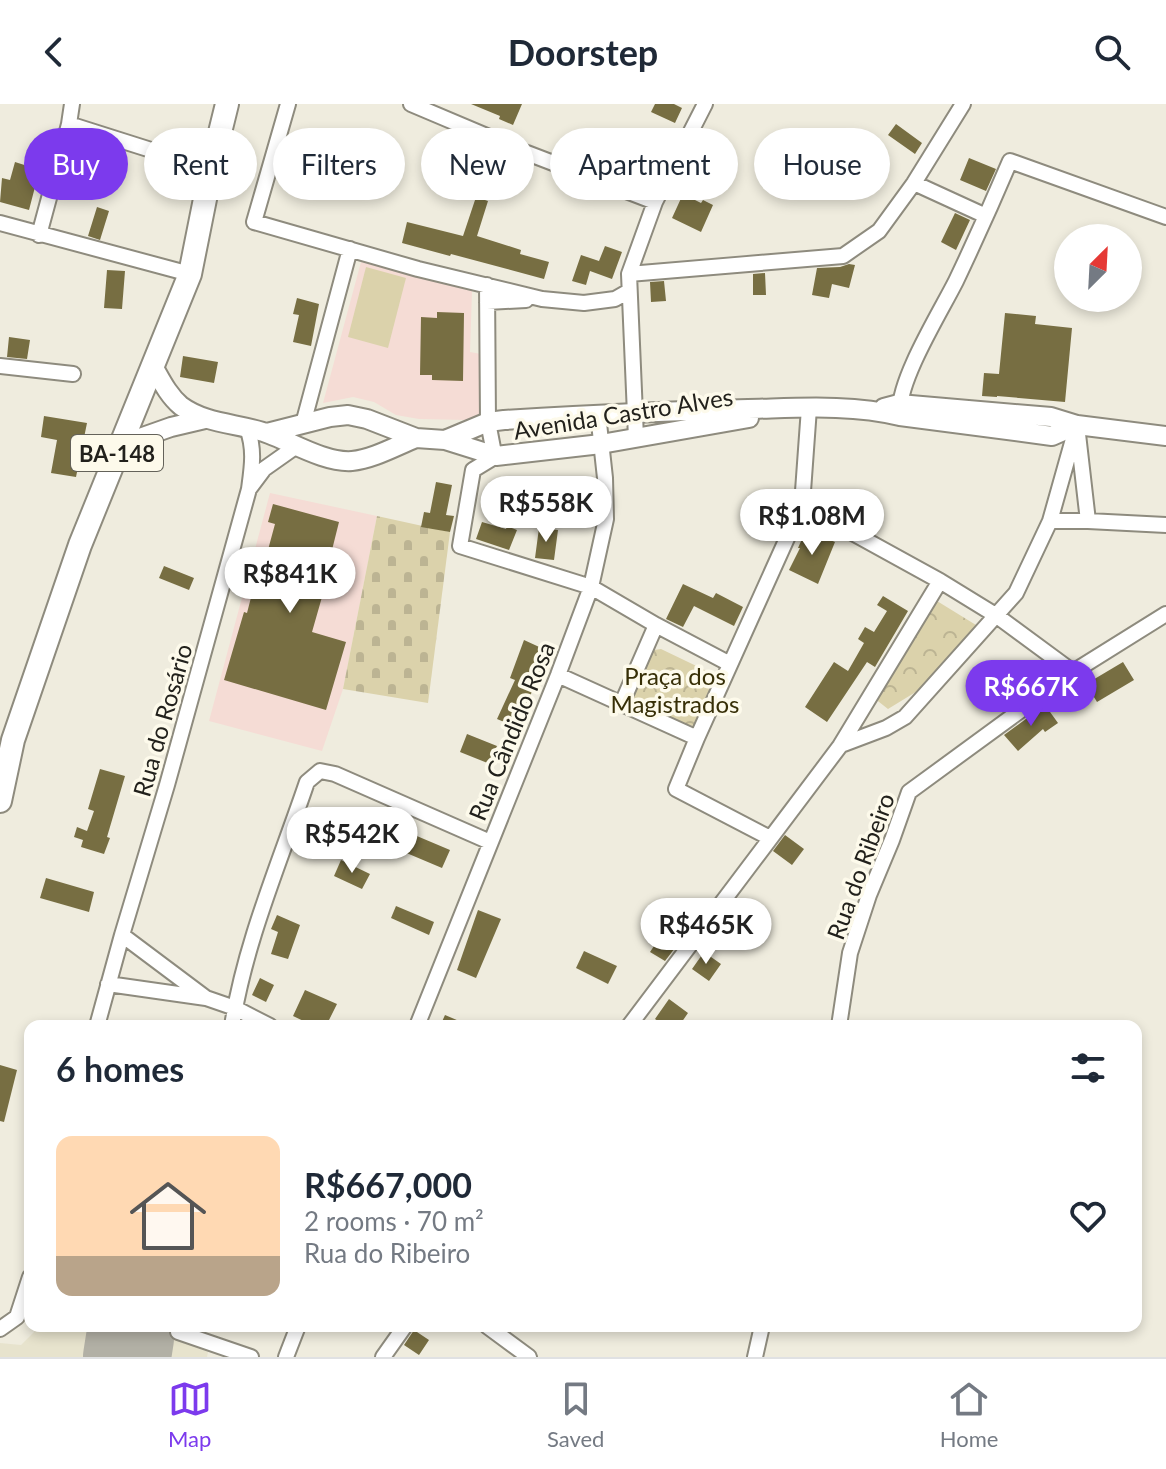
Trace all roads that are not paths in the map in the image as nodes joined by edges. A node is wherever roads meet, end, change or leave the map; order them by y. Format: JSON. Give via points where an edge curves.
{"nodes":[{"id":1,"x":227,"y":104,"type":"edge"},
{"id":2,"x":288,"y":104,"type":"edge"},
{"id":3,"x":411,"y":104,"type":"edge"},
{"id":4,"x":705,"y":104,"type":"edge"},
{"id":5,"x":963,"y":104,"type":"edge"},
{"id":6,"x":68,"y":105,"type":"edge"},
{"id":7,"x":69,"y":124,"type":"junction"},
{"id":8,"x":221,"y":128,"type":"edge"},
{"id":9,"x":144,"y":148,"type":"edge"},
{"id":10,"x":914,"y":183,"type":"junction"},
{"id":11,"x":205,"y":200,"type":"edge"},
{"id":12,"x":655,"y":202,"type":"junction"},
{"id":13,"x":986,"y":216,"type":"junction"},
{"id":14,"x":1166,"y":217,"type":"edge"},
{"id":15,"x":0,"y":223,"type":"edge"},
{"id":16,"x":39,"y":235,"type":"junction"},
{"id":17,"x":350,"y":249,"type":"junction"},
{"id":18,"x":190,"y":274,"type":"junction"},
{"id":19,"x":629,"y":274,"type":"junction"},
{"id":20,"x":487,"y":285,"type":"junction"},
{"id":21,"x":629,"y":291,"type":"junction"},
{"id":22,"x":542,"y":299,"type":"junction"},
{"id":23,"x":487,"y":302,"type":"junction"},
{"id":24,"x":0,"y":366,"type":"edge"},
{"id":25,"x":153,"y":366,"type":"junction"},
{"id":26,"x":73,"y":374,"type":"dead end"},
{"id":27,"x":144,"y":388,"type":"junction"},
{"id":28,"x":167,"y":392,"type":"junction"},
{"id":29,"x":809,"y":408,"type":"junction"},
{"id":30,"x":900,"y":410,"type":"junction"},
{"id":31,"x":635,"y":412,"type":"junction"},
{"id":32,"x":598,"y":414,"type":"junction"},
{"id":33,"x":132,"y":415,"type":"junction"},
{"id":34,"x":205,"y":419,"type":"junction"},
{"id":35,"x":310,"y":422,"type":"junction"},
{"id":36,"x":488,"y":422,"type":"junction"},
{"id":37,"x":376,"y":424,"type":"junction"},
{"id":38,"x":1077,"y":425,"type":"junction"},
{"id":39,"x":171,"y":427,"type":"junction"},
{"id":40,"x":247,"y":428,"type":"junction"},
{"id":41,"x":267,"y":433,"type":"junction"},
{"id":42,"x":1166,"y":436,"type":"edge"},
{"id":43,"x":416,"y":438,"type":"junction"},
{"id":44,"x":636,"y":438,"type":"junction"},
{"id":45,"x":445,"y":440,"type":"junction"},
{"id":46,"x":601,"y":444,"type":"junction"},
{"id":47,"x":120,"y":445,"type":"junction"},
{"id":48,"x":307,"y":449,"type":"junction"},
{"id":49,"x":371,"y":456,"type":"junction"},
{"id":50,"x":496,"y":456,"type":"junction"},
{"id":51,"x":473,"y":470,"type":"junction"},
{"id":52,"x":249,"y":489,"type":"junction"},
{"id":53,"x":802,"y":505,"type":"junction"},
{"id":54,"x":1050,"y":521,"type":"junction"},
{"id":55,"x":1088,"y":521,"type":"junction"},
{"id":56,"x":1166,"y":525,"type":"edge"},
{"id":57,"x":940,"y":581,"type":"junction"},
{"id":58,"x":591,"y":587,"type":"junction"},
{"id":59,"x":1166,"y":614,"type":"edge"},
{"id":60,"x":997,"y":616,"type":"junction"},
{"id":61,"x":656,"y":625,"type":"junction"},
{"id":62,"x":730,"y":664,"type":"junction"},
{"id":63,"x":1073,"y":672,"type":"junction"},
{"id":64,"x":558,"y":675,"type":"junction"},
{"id":65,"x":622,"y":703,"type":"junction"},
{"id":66,"x":863,"y":710,"type":"junction"},
{"id":67,"x":886,"y":728,"type":"junction"},
{"id":68,"x":697,"y":738,"type":"junction"},
{"id":69,"x":840,"y":746,"type":"junction"},
{"id":70,"x":0,"y":801,"type":"edge"},
{"id":71,"x":770,"y":838,"type":"junction"},
{"id":72,"x":490,"y":842,"type":"junction"},
{"id":73,"x":122,"y":935,"type":"junction"},
{"id":74,"x":108,"y":984,"type":"junction"},
{"id":75,"x":206,"y":998,"type":"junction"},
{"id":76,"x":235,"y":1008,"type":"junction"},
{"id":77,"x":99,"y":1020,"type":"edge"},
{"id":78,"x":233,"y":1020,"type":"edge"},
{"id":79,"x":258,"y":1020,"type":"edge"},
{"id":80,"x":419,"y":1020,"type":"edge"},
{"id":81,"x":634,"y":1020,"type":"edge"},
{"id":82,"x":840,"y":1020,"type":"edge"},
{"id":83,"x":23,"y":1314,"type":"edge"},
{"id":84,"x":0,"y":1329,"type":"edge"},
{"id":85,"x":178,"y":1332,"type":"edge"},
{"id":86,"x":296,"y":1332,"type":"edge"},
{"id":87,"x":401,"y":1332,"type":"edge"},
{"id":88,"x":495,"y":1332,"type":"edge"},
{"id":89,"x":761,"y":1332,"type":"edge"},
{"id":90,"x":251,"y":1357,"type":"edge"},
{"id":91,"x":286,"y":1357,"type":"edge"},
{"id":92,"x":383,"y":1357,"type":"edge"},
{"id":93,"x":528,"y":1357,"type":"edge"},
{"id":94,"x":755,"y":1357,"type":"edge"}],
"edges":[{"from":1,"to":8,"type":"main road","number":"BA-148"},
{"from":2,"to":17,"type":"street","via":[[254,222]]},
{"from":3,"to":12,"type":"street"},
{"from":4,"to":12,"type":"street"},
{"from":5,"to":10,"type":"street"},
{"from":6,"to":7,"type":"street"},
{"from":7,"to":9,"type":"street"},
{"from":7,"to":16,"type":"street"},
{"from":10,"to":13,"type":"street"},
{"from":10,"to":19,"type":"street","via":[[879,231],[843,256]]},
{"from":11,"to":18,"type":"main road","number":"BA-148"},
{"from":12,"to":19,"type":"street"},
{"from":13,"to":14,"type":"street","via":[[1010,161]]},
{"from":13,"to":30,"type":"street","via":[[910,372]]},
{"from":15,"to":16,"type":"street"},
{"from":16,"to":18,"type":"street"},
{"from":17,"to":20,"type":"street"},
{"from":17,"to":35,"type":"street"},
{"from":18,"to":25,"type":"main road","number":"BA-148"},
{"from":19,"to":21,"type":"street"},
{"from":20,"to":22,"type":"street"},
{"from":20,"to":23,"type":"street"},
{"from":21,"to":22,"type":"street","via":[[615,299],[584,303]]},
{"from":21,"to":31,"type":"street"},
{"from":22,"to":23,"type":"street"},
{"from":23,"to":36,"type":"street"},
{"from":24,"to":26,"type":"street"},
{"from":25,"to":27,"type":"main road","number":"BA-148"},
{"from":25,"to":28,"type":"street"},
{"from":27,"to":28,"type":"street"},
{"from":27,"to":33,"type":"main road","number":"BA-148"},
{"from":28,"to":34,"type":"street"},
{"from":29,"to":30,"type":"street","name":"Avenida Castro Alves"},
{"from":29,"to":31,"type":"street","name":"Avenida Castro Alves"},
{"from":29,"to":44,"type":"street","name":"Avenida Castro Alves"},
{"from":29,"to":53,"type":"street"},
{"from":30,"to":38,"type":"street","name":"Avenida Castro Alves","via":[[1052,436]]},
{"from":31,"to":32,"type":"street","name":"Avenida Castro Alves"},
{"from":31,"to":44,"type":"street"},
{"from":32,"to":36,"type":"street","name":"Avenida Castro Alves"},
{"from":32,"to":46,"type":"street","name":"Rua Cândido Rosa"},
{"from":33,"to":39,"type":"street","via":[[146,426]]},
{"from":33,"to":47,"type":"main road","number":"BA-148"},
{"from":34,"to":39,"type":"street"},
{"from":34,"to":40,"type":"street","name":"Avenida Castro Alves"},
{"from":35,"to":37,"type":"street","name":"Avenida Castro Alves","via":[[348,415]]},
{"from":35,"to":41,"type":"street","name":"Avenida Castro Alves"},
{"from":35,"to":48,"type":"street"},
{"from":36,"to":45,"type":"street","name":"Avenida Castro Alves"},
{"from":36,"to":50,"type":"street"},
{"from":37,"to":43,"type":"street","name":"Avenida Castro Alves"},
{"from":37,"to":49,"type":"street","via":[[382,438]]},
{"from":38,"to":42,"type":"street","name":"Avenida Castro Alves"},
{"from":38,"to":54,"type":"street"},
{"from":38,"to":55,"type":"street"},
{"from":39,"to":47,"type":"street"},
{"from":40,"to":41,"type":"street","name":"Avenida Castro Alves"},
{"from":40,"to":52,"type":"street","via":[[253,456]]},
{"from":41,"to":48,"type":"street","name":"Avenida Castro Alves"},
{"from":43,"to":45,"type":"street","name":"Avenida Castro Alves"},
{"from":43,"to":49,"type":"street","name":"Avenida Castro Alves"},
{"from":44,"to":46,"type":"street","name":"Avenida Castro Alves"},
{"from":45,"to":50,"type":"street","name":"Avenida Castro Alves"},
{"from":45,"to":51,"type":"street"},
{"from":46,"to":50,"type":"street","name":"Avenida Castro Alves"},
{"from":46,"to":58,"type":"street","name":"Rua Cândido Rosa","via":[[606,519]]},
{"from":47,"to":70,"type":"main road","number":"BA-148","via":[[13,740]]},
{"from":48,"to":49,"type":"street","name":"Avenida Castro Alves","via":[[333,459]]},
{"from":48,"to":52,"type":"street","name":"Rua do Rosário","via":[[264,469]]},
{"from":50,"to":51,"type":"street"},
{"from":51,"to":58,"type":"street","via":[[460,546]]},
{"from":52,"to":73,"type":"street","name":"Rua do Rosário"},
{"from":53,"to":57,"type":"street"},
{"from":53,"to":62,"type":"street"},
{"from":54,"to":55,"type":"street"},
{"from":54,"to":60,"type":"street","via":[[1016,593]]},
{"from":55,"to":56,"type":"street"},
{"from":57,"to":60,"type":"street"},
{"from":57,"to":66,"type":"street"},
{"from":58,"to":61,"type":"street"},
{"from":58,"to":64,"type":"street","name":"Rua Cândido Rosa"},
{"from":59,"to":63,"type":"street","name":"Rua do Ribeiro"},
{"from":60,"to":63,"type":"street"},
{"from":60,"to":67,"type":"street","via":[[905,717]]},
{"from":61,"to":62,"type":"street"},
{"from":61,"to":65,"type":"street"},
{"from":62,"to":68,"type":"street"},
{"from":63,"to":82,"type":"street","name":"Rua do Ribeiro","via":[[909,792],[850,953]]},
{"from":64,"to":65,"type":"street"},
{"from":64,"to":72,"type":"street","name":"Rua Cândido Rosa"},
{"from":65,"to":68,"type":"street"},
{"from":66,"to":67,"type":"street"},
{"from":66,"to":69,"type":"street"},
{"from":67,"to":69,"type":"street"},
{"from":68,"to":71,"type":"street","via":[[676,789]]},
{"from":69,"to":71,"type":"street"},
{"from":71,"to":81,"type":"street"},
{"from":72,"to":76,"type":"street","via":[[320,771],[307,782],[255,930]]},
{"from":72,"to":80,"type":"street","name":"Rua Cândido Rosa"},
{"from":73,"to":74,"type":"street","name":"Rua do Rosário"},
{"from":73,"to":75,"type":"street"},
{"from":74,"to":75,"type":"street"},
{"from":74,"to":77,"type":"street","name":"Rua do Rosário"},
{"from":75,"to":76,"type":"street"},
{"from":76,"to":78,"type":"street"},
{"from":76,"to":79,"type":"street"},
{"from":83,"to":84,"type":"street"},
{"from":85,"to":90,"type":"street"},
{"from":86,"to":91,"type":"street"},
{"from":87,"to":92,"type":"street"},
{"from":88,"to":93,"type":"street"},
{"from":89,"to":94,"type":"street"}]}
